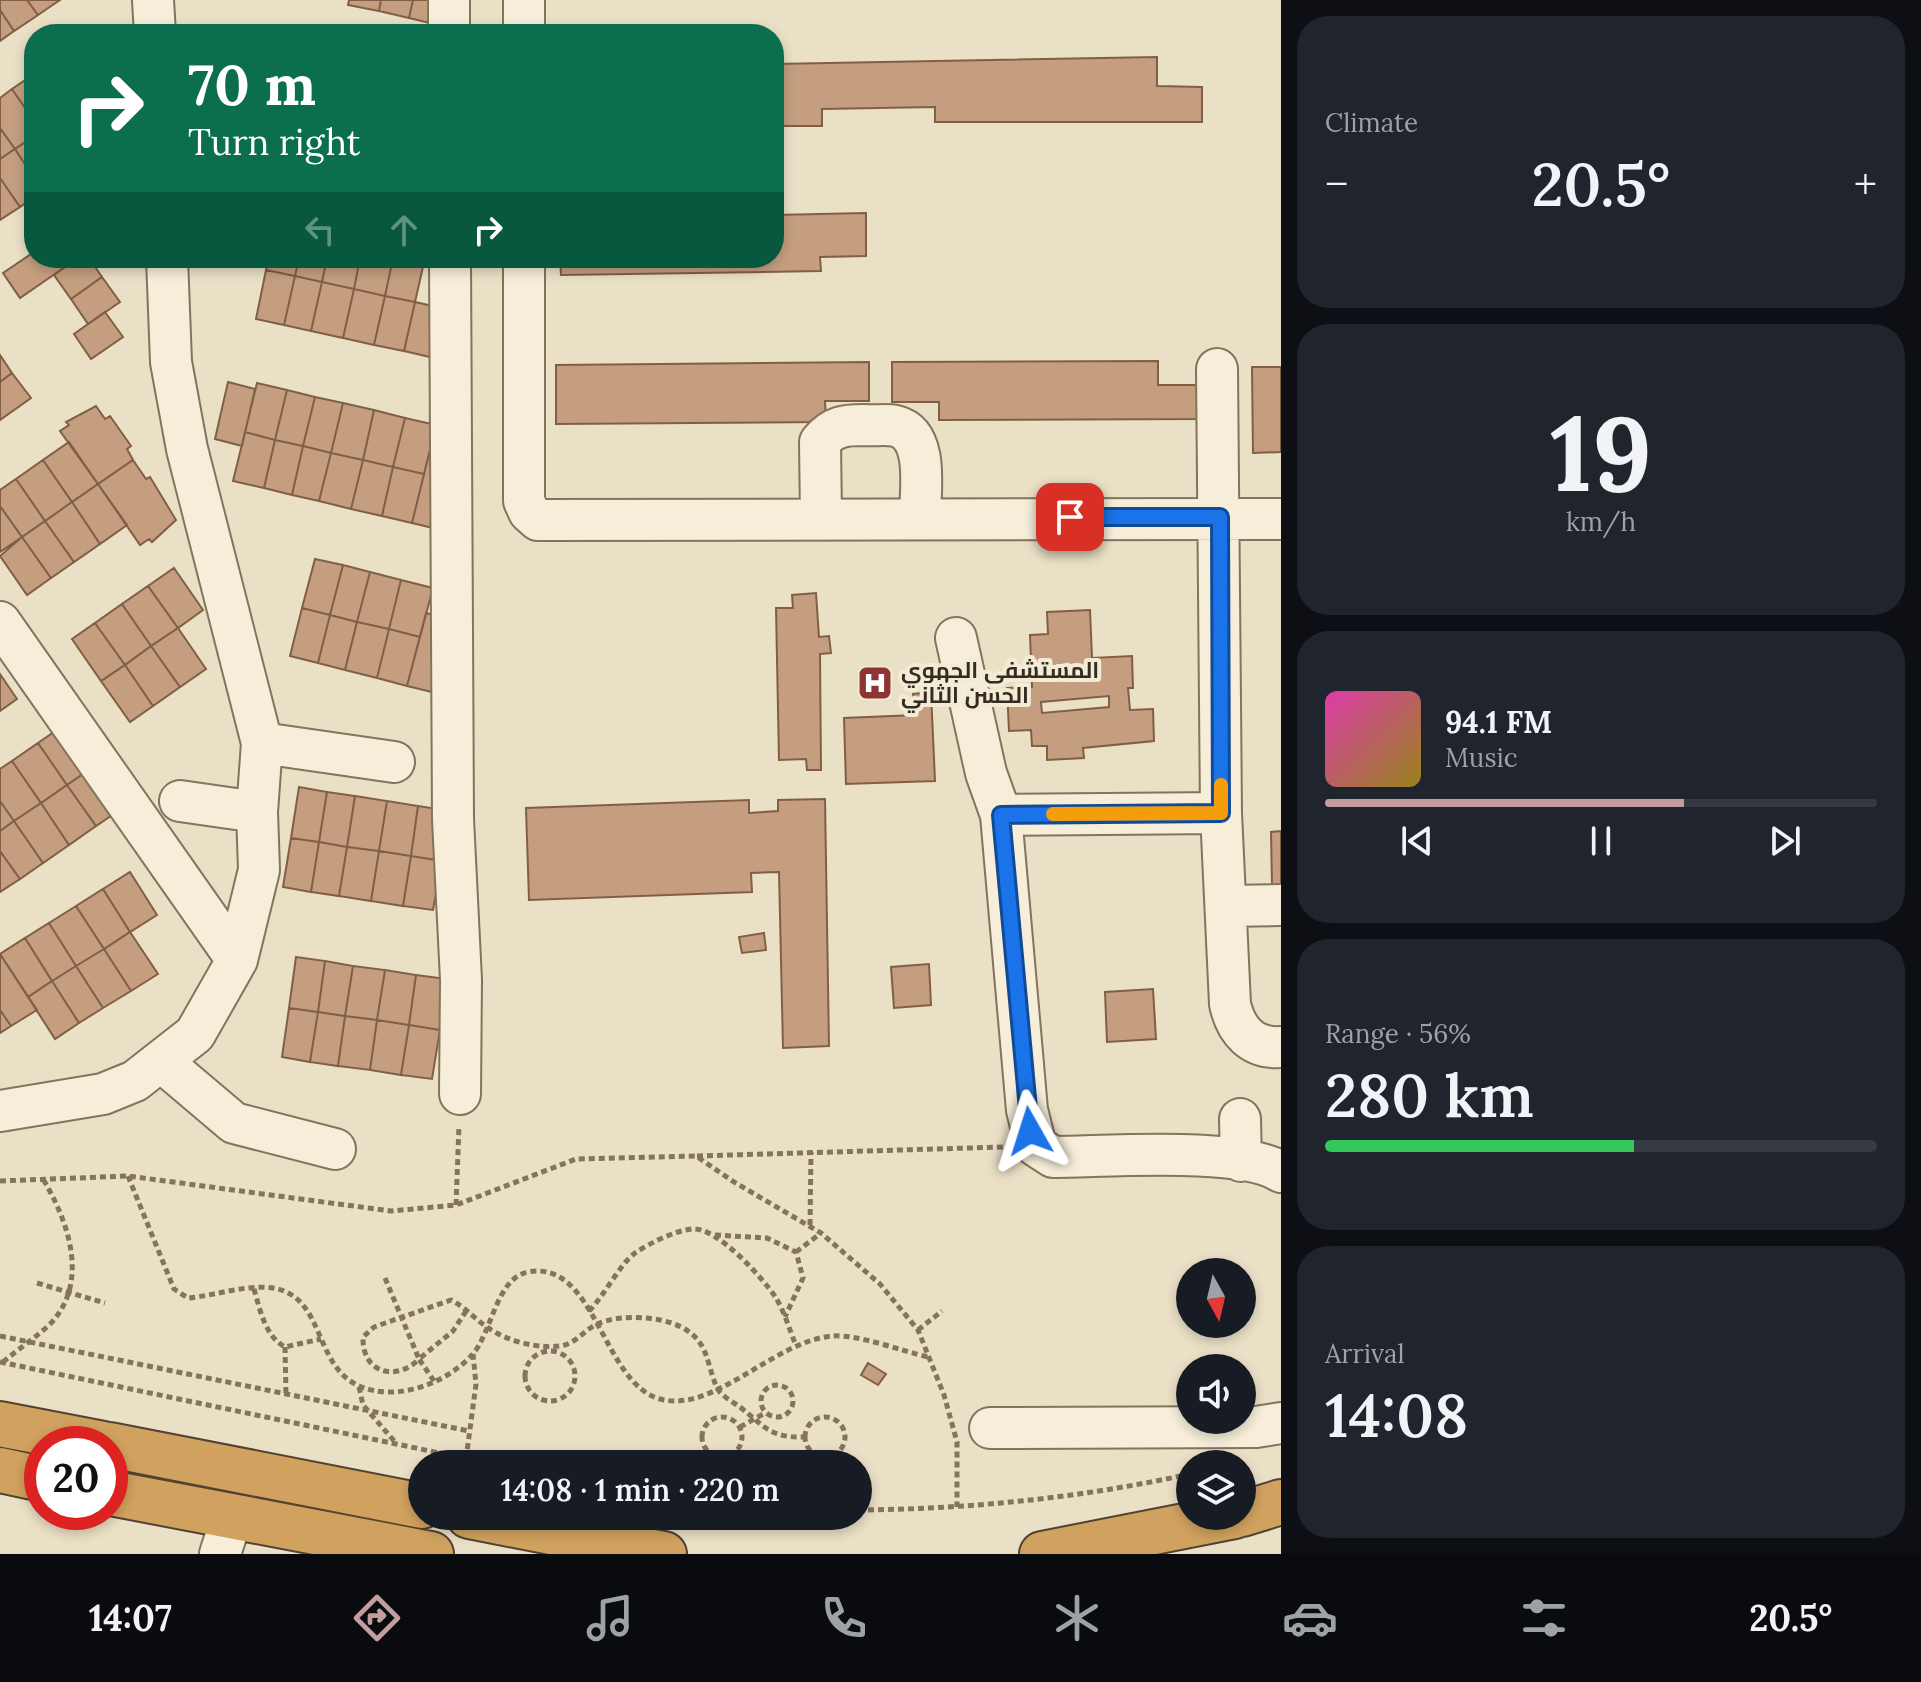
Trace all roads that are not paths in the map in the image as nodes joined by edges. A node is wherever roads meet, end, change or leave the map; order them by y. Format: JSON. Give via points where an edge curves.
{"nodes":[{"id":1,"x":153,"y":0,"type":"edge"},
{"id":2,"x":449,"y":0,"type":"edge"},
{"id":3,"x":524,"y":0,"type":"edge"},
{"id":4,"x":154,"y":24,"type":"edge"},
{"id":5,"x":449,"y":24,"type":"edge"},
{"id":6,"x":524,"y":24,"type":"edge"},
{"id":7,"x":167,"y":268,"type":"edge"},
{"id":8,"x":450,"y":268,"type":"edge"},
{"id":9,"x":524,"y":268,"type":"edge"},
{"id":10,"x":1217,"y":369,"type":"dead end"},
{"id":11,"x":821,"y":517,"type":"junction"},
{"id":12,"x":920,"y":517,"type":"junction"},
{"id":13,"x":1220,"y":517,"type":"junction"},
{"id":14,"x":1281,"y":519,"type":"edge"},
{"id":15,"x":0,"y":622,"type":"edge"},
{"id":16,"x":956,"y":638,"type":"dead end"},
{"id":17,"x":262,"y":743,"type":"junction"},
{"id":18,"x":394,"y":762,"type":"dead end"},
{"id":19,"x":180,"y":801,"type":"dead end"},
{"id":20,"x":257,"y":812,"type":"junction"},
{"id":21,"x":1221,"y":813,"type":"junction"},
{"id":22,"x":1001,"y":815,"type":"junction"},
{"id":23,"x":1281,"y":905,"type":"edge"},
{"id":24,"x":1226,"y":906,"type":"junction"},
{"id":25,"x":237,"y":960,"type":"junction"},
{"id":26,"x":1281,"y":1047,"type":"edge"},
{"id":27,"x":162,"y":1062,"type":"junction"},
{"id":28,"x":460,"y":1094,"type":"road end"},
{"id":29,"x":0,"y":1111,"type":"edge"},
{"id":30,"x":1240,"y":1119,"type":"dead end"},
{"id":31,"x":335,"y":1149,"type":"dead end"},
{"id":32,"x":1241,"y":1161,"type":"junction"},
{"id":33,"x":1281,"y":1172,"type":"edge"},
{"id":34,"x":1281,"y":1423,"type":"edge"},
{"id":35,"x":0,"y":1424,"type":"edge"},
{"id":36,"x":24,"y":1428,"type":"edge"},
{"id":37,"x":990,"y":1428,"type":"dead end"},
{"id":38,"x":128,"y":1448,"type":"edge"},
{"id":39,"x":0,"y":1470,"type":"edge"},
{"id":40,"x":24,"y":1475,"type":"edge"},
{"id":41,"x":128,"y":1500,"type":"edge"},
{"id":42,"x":1281,"y":1502,"type":"edge"},
{"id":43,"x":408,"y":1503,"type":"edge"},
{"id":44,"x":1256,"y":1510,"type":"edge"},
{"id":45,"x":1176,"y":1528,"type":"edge"},
{"id":46,"x":541,"y":1530,"type":"edge"},
{"id":47,"x":226,"y":1536,"type":"edge"},
{"id":48,"x":431,"y":1554,"type":"edge"},
{"id":49,"x":664,"y":1554,"type":"edge"},
{"id":50,"x":1042,"y":1554,"type":"edge"}],
"edges":[{"from":1,"to":4,"type":"street"},
{"from":2,"to":5,"type":"street"},
{"from":3,"to":6,"type":"street"},
{"from":7,"to":17,"type":"street","via":[[171,362],[187,449]]},
{"from":8,"to":28,"type":"street"},
{"from":9,"to":11,"type":"street","via":[[524,501],[538,520]]},
{"from":10,"to":13,"type":"street"},
{"from":11,"to":12,"type":"street"},
{"from":11,"to":12,"type":"street","via":[[820,442],[842,425],[896,426],[915,441]]},
{"from":12,"to":13,"type":"street"},
{"from":13,"to":14,"type":"street"},
{"from":13,"to":21,"type":"street"},
{"from":15,"to":25,"type":"street"},
{"from":16,"to":22,"type":"street","via":[[986,773]]},
{"from":17,"to":18,"type":"street"},
{"from":17,"to":20,"type":"street"},
{"from":19,"to":20,"type":"street"},
{"from":20,"to":25,"type":"street","via":[[259,870]]},
{"from":21,"to":22,"type":"street"},
{"from":21,"to":24,"type":"street"},
{"from":22,"to":32,"type":"street","via":[[1027,1110],[1036,1146],[1053,1157]]},
{"from":23,"to":24,"type":"street"},
{"from":24,"to":26,"type":"street","via":[[1234,1022],[1250,1040]]},
{"from":25,"to":27,"type":"street","via":[[195,1034]]},
{"from":27,"to":29,"type":"street","via":[[103,1094]]},
{"from":27,"to":31,"type":"street","via":[[234,1123]]},
{"from":30,"to":32,"type":"street"},
{"from":32,"to":33,"type":"street"},
{"from":34,"to":37,"type":"street"},
{"from":35,"to":36,"type":"highway"},
{"from":38,"to":43,"type":"highway"},
{"from":39,"to":40,"type":"highway"},
{"from":41,"to":47,"type":"highway"},
{"from":42,"to":44,"type":"highway"},
{"from":45,"to":50,"type":"highway"},
{"from":46,"to":49,"type":"highway"},
{"from":47,"to":48,"type":"highway"}]}
